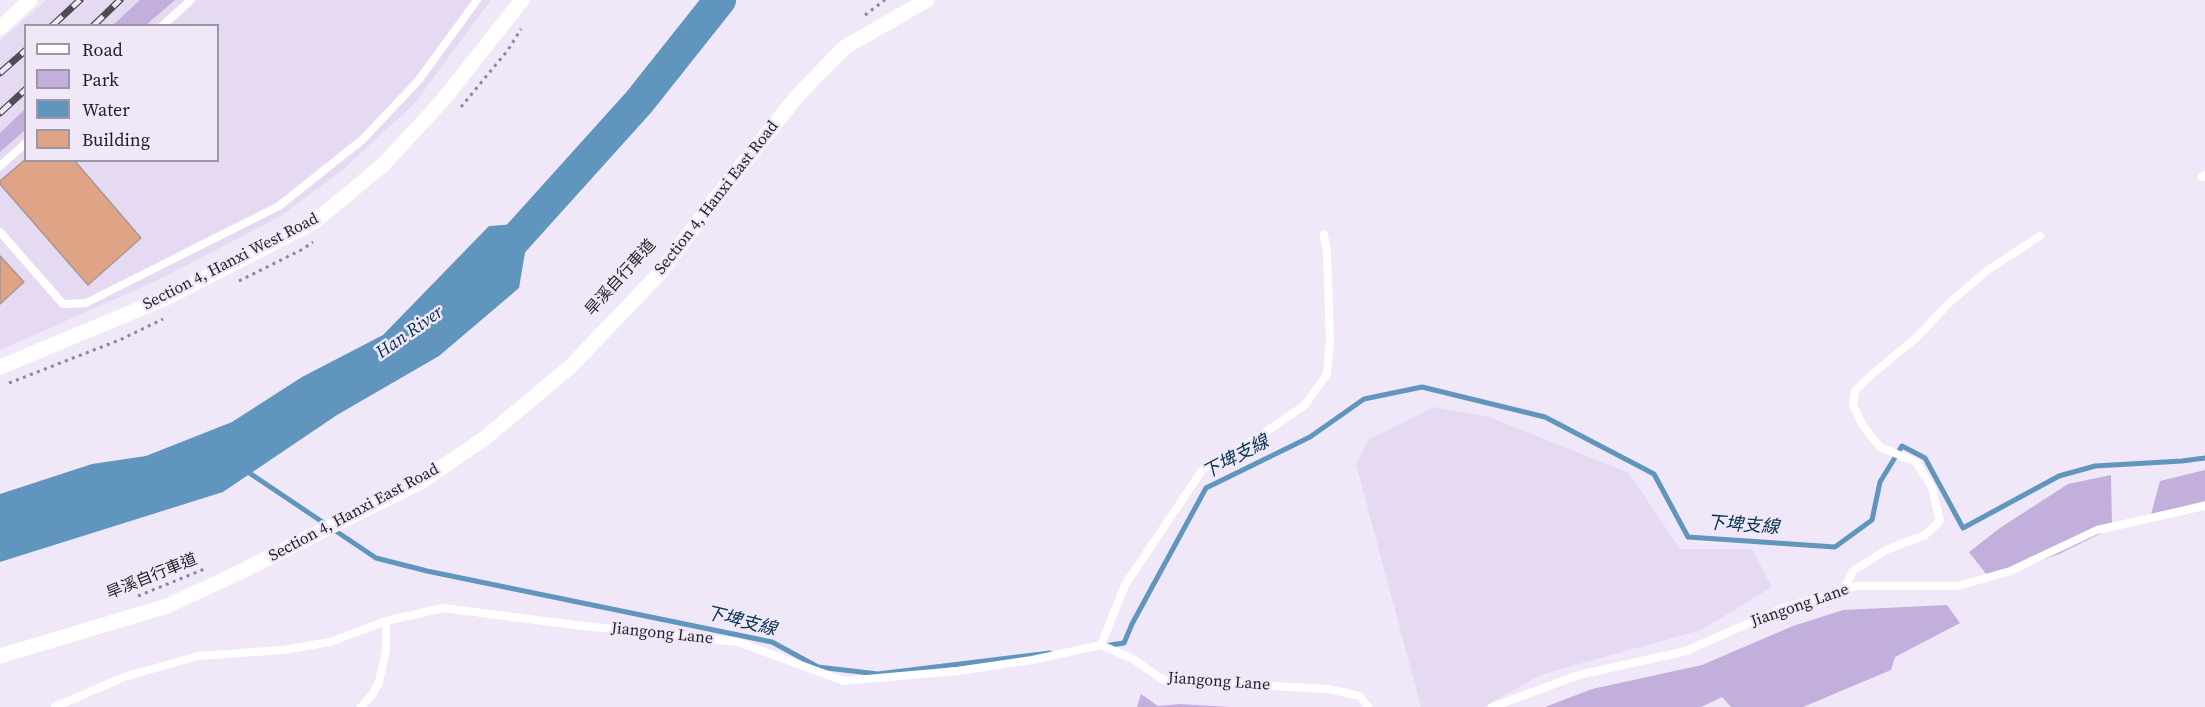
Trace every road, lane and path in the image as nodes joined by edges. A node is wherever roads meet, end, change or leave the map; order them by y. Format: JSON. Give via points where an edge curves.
{"nodes":[{"id":1,"x":30,"y":0,"type":"edge"},
{"id":2,"x":191,"y":0,"type":"edge"},
{"id":3,"x":477,"y":0,"type":"edge"},
{"id":4,"x":522,"y":0,"type":"edge"},
{"id":5,"x":885,"y":0,"type":"edge"},
{"id":6,"x":927,"y":0,"type":"edge"},
{"id":7,"x":861,"y":18,"type":"dead end"},
{"id":8,"x":164,"y":24,"type":"edge"},
{"id":9,"x":0,"y":28,"type":"edge"},
{"id":10,"x":24,"y":145,"type":"edge"},
{"id":11,"x":0,"y":165,"type":"edge"},
{"id":12,"x":0,"y":232,"type":"edge"},
{"id":13,"x":1324,"y":235,"type":"dead end"},
{"id":14,"x":2040,"y":236,"type":"dead end"},
{"id":15,"x":0,"y":367,"type":"edge"},
{"id":16,"x":2205,"y":506,"type":"edge"},
{"id":17,"x":209,"y":567,"type":"dead end"},
{"id":18,"x":1843,"y":591,"type":"junction"},
{"id":19,"x":138,"y":596,"type":"dead end"},
{"id":20,"x":386,"y":621,"type":"junction"},
{"id":21,"x":1101,"y":645,"type":"junction"},
{"id":22,"x":0,"y":656,"type":"edge"},
{"id":23,"x":55,"y":707,"type":"edge"},
{"id":24,"x":361,"y":707,"type":"edge"},
{"id":25,"x":1368,"y":707,"type":"edge"},
{"id":26,"x":1492,"y":707,"type":"edge"}],
"edges":[{"from":1,"to":9,"type":"street"},
{"from":2,"to":8,"type":"lane"},
{"from":3,"to":12,"type":"lane","via":[[418,81],[362,140],[279,206],[86,303],[63,303]]},
{"from":4,"to":15,"type":"street","name":"Section 4, Hanxi West Road","via":[[443,100],[383,165],[314,222],[168,297]]},
{"from":5,"to":7,"type":"path"},
{"from":6,"to":22,"type":"street","name":"Section 4, Hanxi East Road","via":[[845,47],[798,95],[659,274],[570,367],[485,438],[422,481],[167,606]]},
{"from":10,"to":11,"type":"lane"},
{"from":13,"to":21,"type":"lane","via":[[1330,340],[1326,374],[1305,405],[1203,469],[1125,585]]},
{"from":14,"to":18,"type":"lane","via":[[1988,270],[1855,391],[1853,405],[1863,426],[1880,447],[1916,462],[1932,488],[1940,521],[1925,535],[1886,550],[1853,571]]},
{"from":16,"to":18,"type":"lane","name":"Jiangong Lane","via":[[2097,530],[2010,571],[1958,586],[1857,586]]},
{"from":17,"to":19,"type":"path","name":"旱溪自行車道"},
{"from":18,"to":26,"type":"lane","name":"Jiangong Lane","via":[[1783,609],[1686,651],[1579,675]]},
{"from":20,"to":21,"type":"lane","name":"Jiangong Lane","via":[[443,608],[738,642],[844,681],[957,671]]},
{"from":20,"to":23,"type":"lane","name":"Jiangong Lane","via":[[330,642],[198,656],[123,677]]},
{"from":20,"to":24,"type":"lane","via":[[380,682]]},
{"from":21,"to":25,"type":"lane","name":"Jiangong Lane","via":[[1133,659],[1163,680],[1328,689],[1360,696]]}]}
